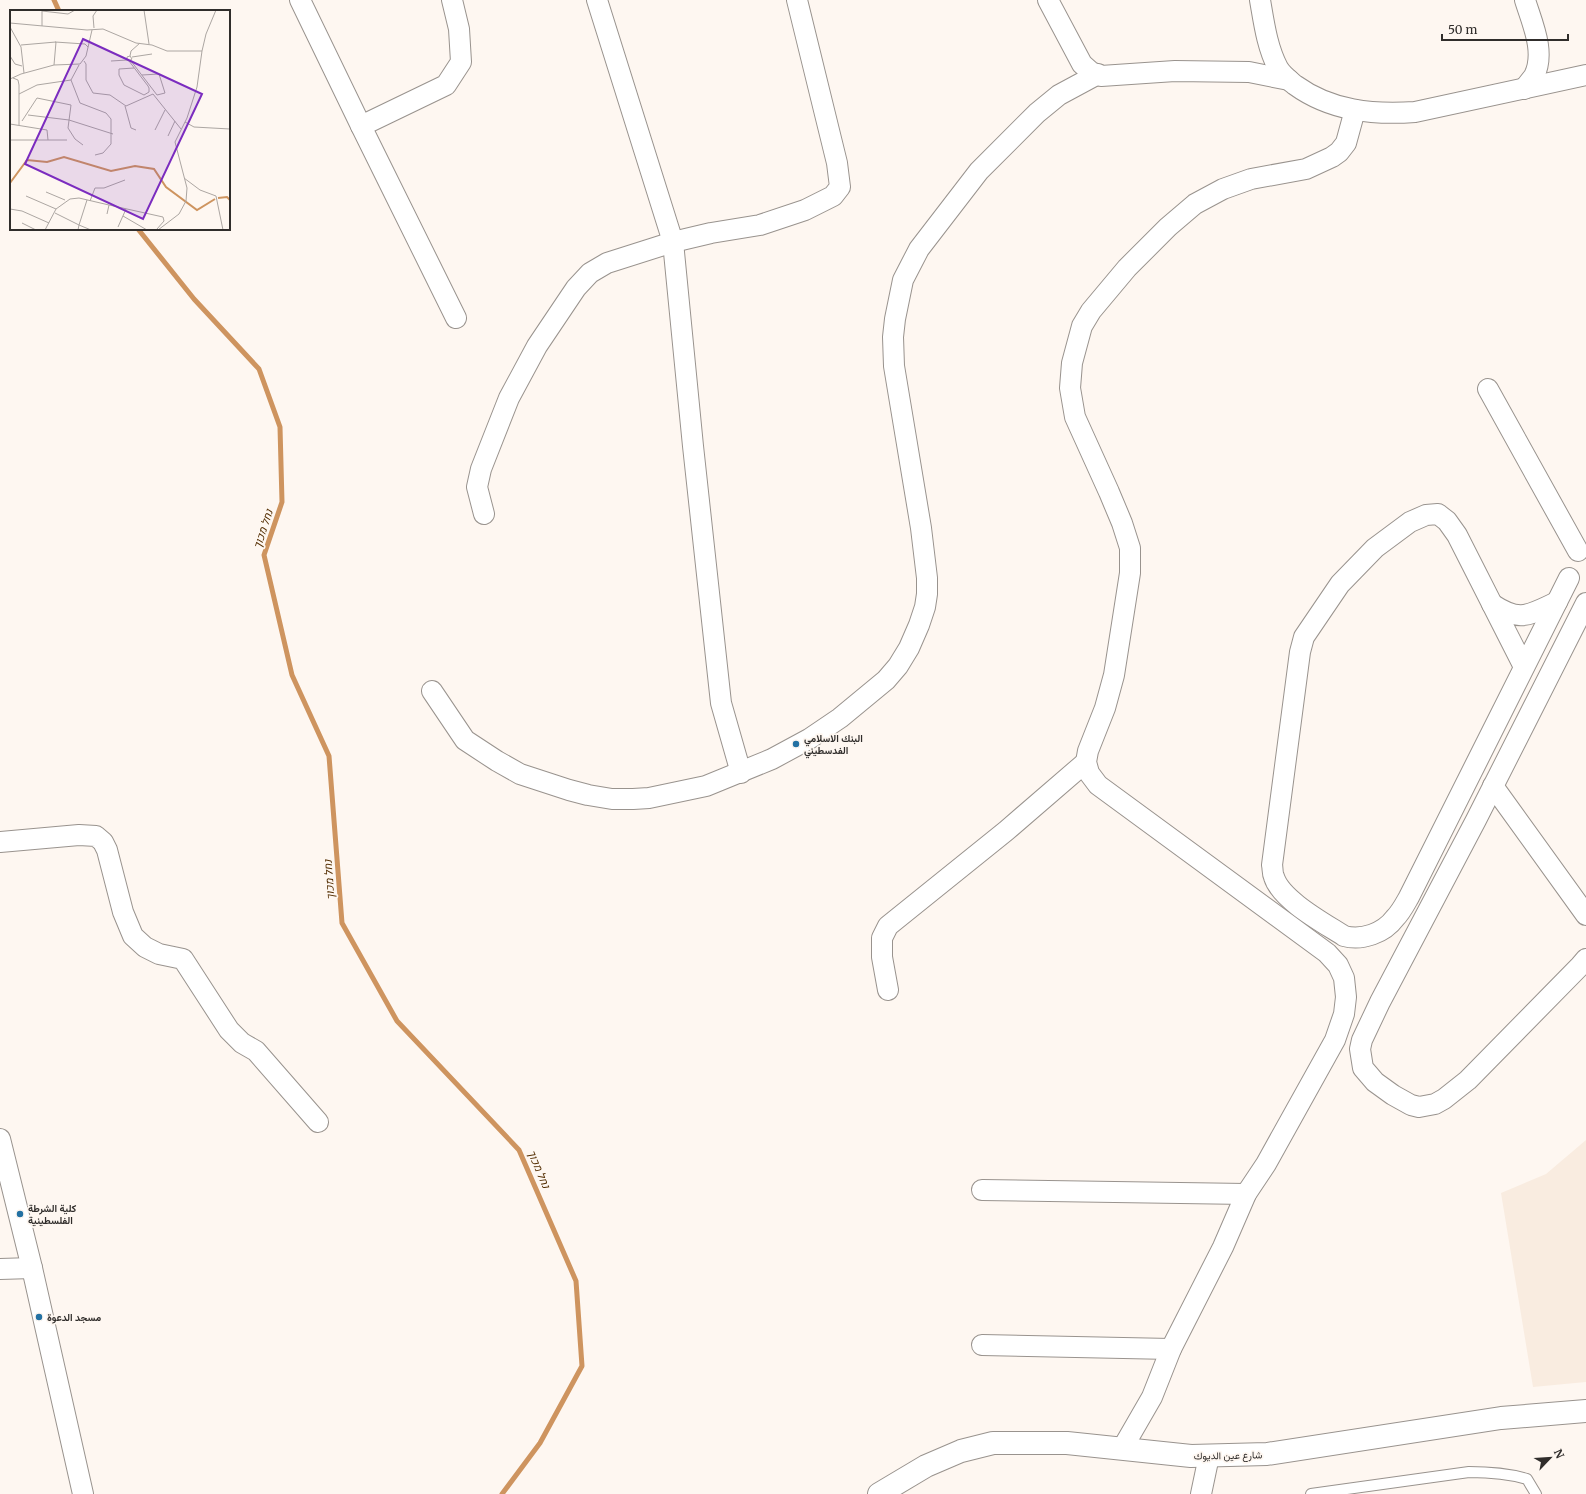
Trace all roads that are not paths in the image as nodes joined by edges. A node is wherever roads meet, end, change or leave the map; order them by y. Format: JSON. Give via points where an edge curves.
{"nodes":[{"id":1,"x":300,"y":0,"type":"edge"},
{"id":2,"x":452,"y":0,"type":"edge"},
{"id":3,"x":597,"y":0,"type":"edge"},
{"id":4,"x":797,"y":0,"type":"edge"},
{"id":5,"x":1048,"y":0,"type":"edge"},
{"id":6,"x":1260,"y":0,"type":"edge"},
{"id":7,"x":1524,"y":0,"type":"edge"},
{"id":8,"x":1538,"y":45,"type":"junction"},
{"id":9,"x":1098,"y":74,"type":"junction"},
{"id":10,"x":1586,"y":75,"type":"edge"},
{"id":11,"x":1289,"y":80,"type":"junction"},
{"id":12,"x":1561,"y":81,"type":"junction"},
{"id":13,"x":1524,"y":88,"type":"junction"},
{"id":14,"x":1355,"y":110,"type":"junction"},
{"id":15,"x":360,"y":126,"type":"junction"},
{"id":16,"x":673,"y":242,"type":"junction"},
{"id":17,"x":456,"y":318,"type":"dead end"},
{"id":18,"x":1488,"y":389,"type":"dead end"},
{"id":19,"x":484,"y":514,"type":"dead end"},
{"id":20,"x":1582,"y":548,"type":"edge"},
{"id":21,"x":1569,"y":578,"type":"junction"},
{"id":22,"x":1557,"y":602,"type":"junction"},
{"id":23,"x":1586,"y":602,"type":"edge"},
{"id":24,"x":1492,"y":604,"type":"junction"},
{"id":25,"x":1524,"y":667,"type":"junction"},
{"id":26,"x":432,"y":691,"type":"dead end"},
{"id":27,"x":1086,"y":762,"type":"junction"},
{"id":28,"x":741,"y":772,"type":"junction"},
{"id":29,"x":1493,"y":786,"type":"junction"},
{"id":30,"x":0,"y":842,"type":"edge"},
{"id":31,"x":1586,"y":916,"type":"edge"},
{"id":32,"x":1586,"y":959,"type":"edge"},
{"id":33,"x":888,"y":990,"type":"dead end"},
{"id":34,"x":318,"y":1122,"type":"dead end"},
{"id":35,"x":0,"y":1139,"type":"edge"},
{"id":36,"x":982,"y":1190,"type":"dead end"},
{"id":37,"x":1246,"y":1194,"type":"junction"},
{"id":38,"x":32,"y":1268,"type":"junction"},
{"id":39,"x":0,"y":1269,"type":"edge"},
{"id":40,"x":982,"y":1345,"type":"dead end"},
{"id":41,"x":1171,"y":1349,"type":"junction"},
{"id":42,"x":1586,"y":1411,"type":"edge"},
{"id":43,"x":1122,"y":1449,"type":"junction"},
{"id":44,"x":1209,"y":1456,"type":"junction"},
{"id":45,"x":83,"y":1494,"type":"edge"},
{"id":46,"x":879,"y":1494,"type":"edge"},
{"id":47,"x":1201,"y":1494,"type":"edge"},
{"id":48,"x":1311,"y":1494,"type":"edge"},
{"id":49,"x":1536,"y":1494,"type":"edge"}],
"edges":[{"from":1,"to":15,"type":"street"},
{"from":2,"to":15,"type":"street","via":[[459,29],[461,62],[446,86]]},
{"from":3,"to":16,"type":"street"},
{"from":4,"to":16,"type":"street","via":[[840,187],[833,196],[805,210],[768,223]]},
{"from":5,"to":9,"type":"street","via":[[1082,64],[1091,72]]},
{"from":6,"to":11,"type":"street","via":[[1270,51],[1279,70]]},
{"from":7,"to":8,"type":"street"},
{"from":8,"to":12,"type":"street","via":[[1549,66]]},
{"from":8,"to":13,"type":"street","via":[[1538,63],[1534,76]]},
{"from":9,"to":11,"type":"street","via":[[1101,76],[1175,71],[1249,72]]},
{"from":9,"to":28,"type":"street","via":[[1059,94],[979,171],[918,249],[903,280],[893,338],[894,366],[927,578],[925,607],[909,648],[886,680],[840,718],[809,739]]},
{"from":10,"to":12,"type":"street"},
{"from":11,"to":14,"type":"street","via":[[1304,92]]},
{"from":12,"to":13,"type":"street"},
{"from":13,"to":14,"type":"street","via":[[1416,112],[1393,114]]},
{"from":14,"to":27,"type":"street","via":[[1346,143],[1332,157],[1306,169],[1251,179],[1223,189],[1195,204],[1127,268],[1091,311],[1082,326],[1072,363],[1070,388],[1075,417],[1109,492],[1130,548],[1130,573],[1114,675]]},
{"from":15,"to":17,"type":"street"},
{"from":16,"to":19,"type":"street","via":[[607,263],[590,273],[576,288],[537,346],[509,398],[494,434],[477,487]]},
{"from":16,"to":28,"type":"street","via":[[721,703]]},
{"from":18,"to":20,"type":"street"},
{"from":20,"to":21,"type":"street","via":[[1572,559]]},
{"from":21,"to":22,"type":"street"},
{"from":21,"to":23,"type":"street","via":[[1572,588]]},
{"from":22,"to":24,"type":"street","via":[[1528,615],[1517,616],[1506,613]]},
{"from":22,"to":25,"type":"street"},
{"from":23,"to":29,"type":"street"},
{"from":24,"to":25,"type":"street"},
{"from":24,"to":25,"type":"street","via":[[1447,521],[1438,514],[1426,515],[1410,522],[1375,548],[1340,584],[1312,623],[1304,637],[1300,652],[1272,865],[1280,889],[1289,899],[1344,936],[1352,938],[1365,937],[1380,931],[1395,919],[1409,897]]},
{"from":26,"to":28,"type":"street","via":[[465,740],[520,774],[588,795],[612,799],[649,798],[706,786]]},
{"from":27,"to":33,"type":"street","via":[[1006,831],[888,926],[882,938],[882,957]]},
{"from":27,"to":37,"type":"street","via":[[1089,773],[1098,785],[1327,953],[1338,965],[1344,978],[1344,1014],[1335,1040],[1266,1164]]},
{"from":29,"to":31,"type":"street"},
{"from":29,"to":32,"type":"street","via":[[1362,1040],[1360,1049],[1363,1068],[1375,1082],[1411,1105],[1419,1107],[1435,1104],[1468,1080]]},
{"from":30,"to":34,"type":"street","via":[[79,835],[96,836],[103,842],[123,912],[133,936],[145,947],[159,954],[183,959],[229,1030],[242,1043],[256,1051]]},
{"from":35,"to":38,"type":"street"},
{"from":36,"to":37,"type":"street"},
{"from":37,"to":41,"type":"street","via":[[1223,1247]]},
{"from":38,"to":39,"type":"street"},
{"from":38,"to":45,"type":"street"},
{"from":40,"to":41,"type":"street"},
{"from":41,"to":43,"type":"street","via":[[1152,1397]]},
{"from":42,"to":44,"type":"street","name":"شارع عين الديوك","via":[[1501,1418],[1268,1454]]},
{"from":43,"to":44,"type":"street","name":"شارع عين الديوك"},
{"from":43,"to":46,"type":"street","name":"شارع عين الديوك","via":[[1067,1443],[993,1443],[962,1451],[926,1466]]},
{"from":44,"to":47,"type":"street"},
{"from":48,"to":49,"type":"lane","via":[[1476,1472],[1505,1474],[1526,1479]]}]}
